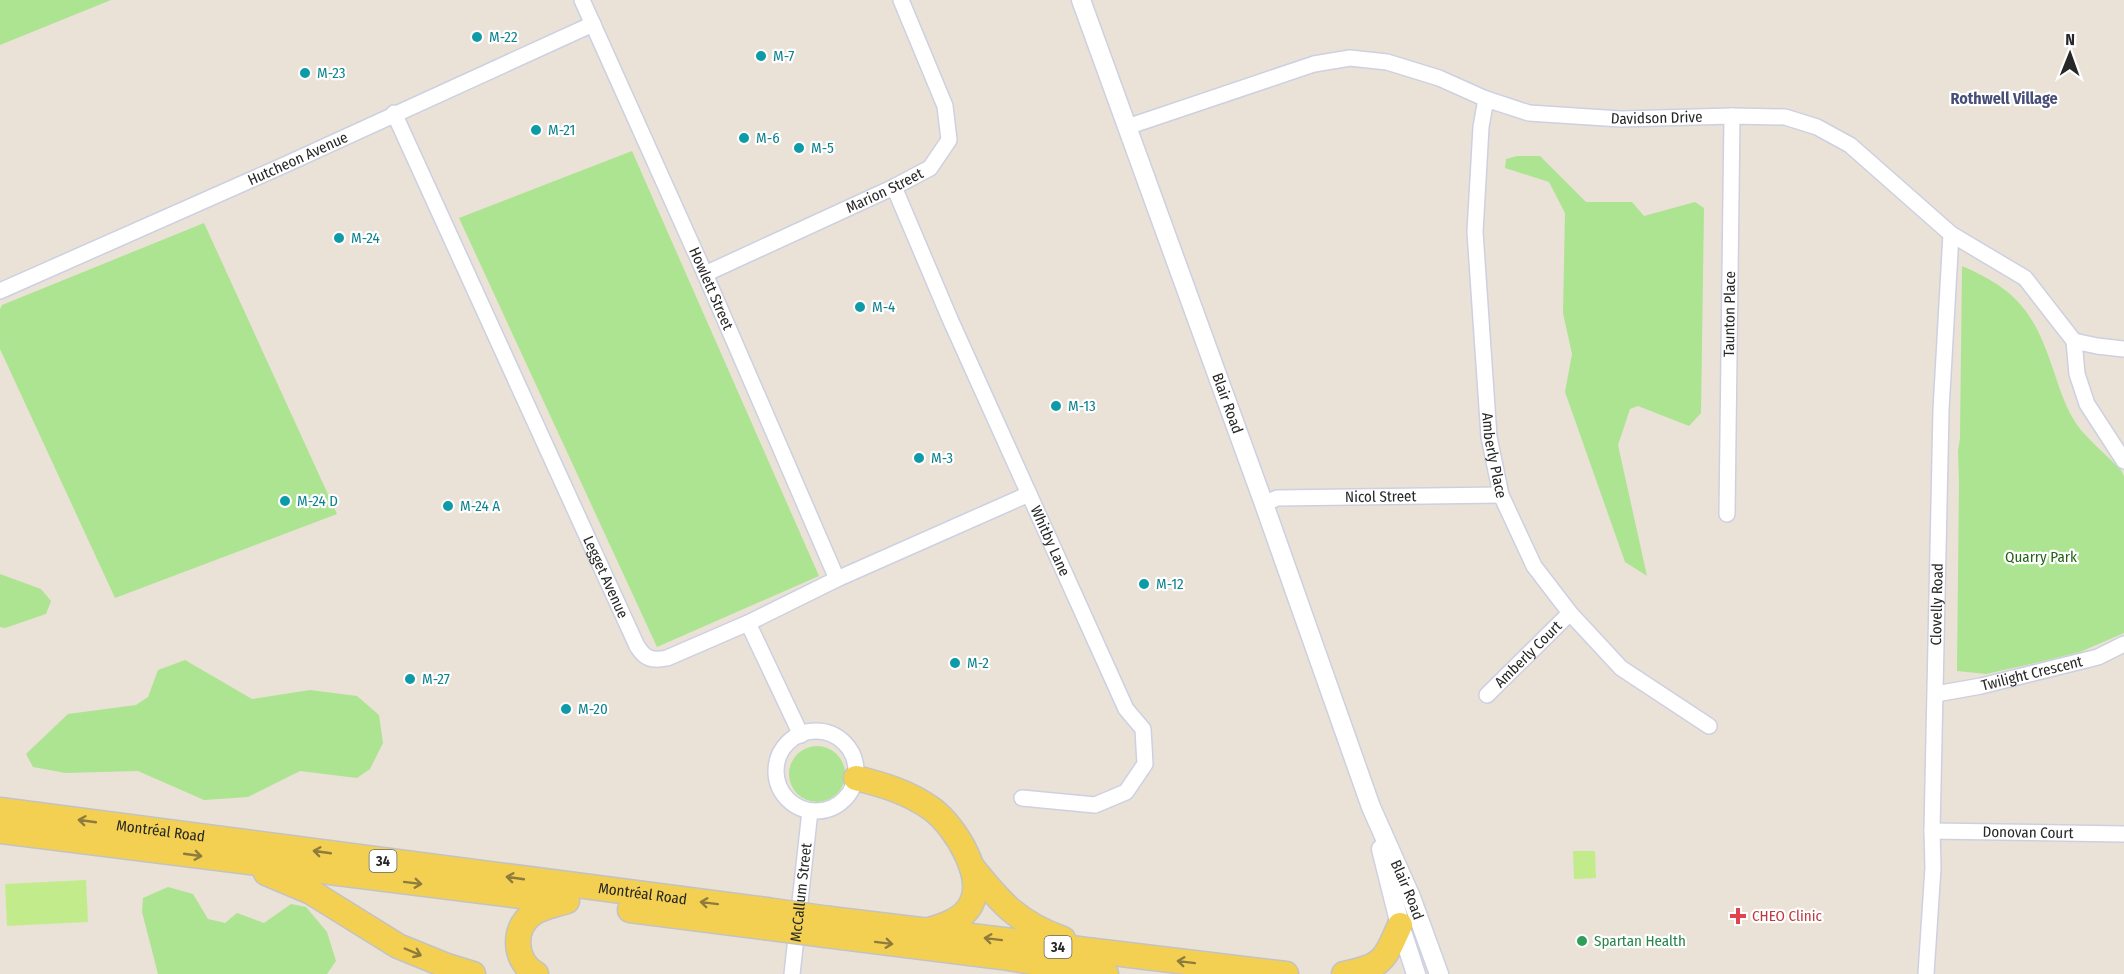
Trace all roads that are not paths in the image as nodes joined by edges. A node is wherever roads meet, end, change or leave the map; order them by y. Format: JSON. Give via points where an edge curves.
{"nodes":[{"id":1,"x":582,"y":0,"type":"edge"},
{"id":2,"x":901,"y":0,"type":"edge"},
{"id":3,"x":1081,"y":0,"type":"edge"},
{"id":4,"x":593,"y":24,"type":"junction"},
{"id":5,"x":1486,"y":99,"type":"junction"},
{"id":6,"x":394,"y":113,"type":"junction"},
{"id":7,"x":1732,"y":116,"type":"junction"},
{"id":8,"x":1127,"y":127,"type":"junction"},
{"id":9,"x":894,"y":187,"type":"junction"},
{"id":10,"x":1951,"y":234,"type":"junction"},
{"id":11,"x":705,"y":274,"type":"junction"},
{"id":12,"x":0,"y":291,"type":"edge"},
{"id":13,"x":2074,"y":341,"type":"junction"},
{"id":14,"x":2124,"y":349,"type":"edge"},
{"id":15,"x":2124,"y":461,"type":"edge"},
{"id":16,"x":1029,"y":495,"type":"junction"},
{"id":17,"x":1501,"y":495,"type":"junction"},
{"id":18,"x":1264,"y":504,"type":"junction"},
{"id":19,"x":1727,"y":514,"type":"dead end"},
{"id":20,"x":837,"y":579,"type":"junction"},
{"id":21,"x":1570,"y":613,"type":"junction"},
{"id":22,"x":748,"y":623,"type":"junction"},
{"id":23,"x":2124,"y":644,"type":"edge"},
{"id":24,"x":1936,"y":694,"type":"junction"},
{"id":25,"x":1487,"y":695,"type":"dead end"},
{"id":26,"x":1709,"y":726,"type":"dead end"},
{"id":27,"x":801,"y":735,"type":"junction"},
{"id":28,"x":856,"y":778,"type":"junction"},
{"id":29,"x":1022,"y":798,"type":"dead end"},
{"id":30,"x":1371,"y":807,"type":"junction"},
{"id":31,"x":0,"y":810,"type":"edge"},
{"id":32,"x":810,"y":811,"type":"junction"},
{"id":33,"x":0,"y":831,"type":"edge"},
{"id":34,"x":1932,"y":831,"type":"junction"},
{"id":35,"x":2124,"y":834,"type":"edge"},
{"id":36,"x":230,"y":860,"type":"junction"},
{"id":37,"x":972,"y":867,"type":"junction"},
{"id":38,"x":567,"y":902,"type":"junction"},
{"id":39,"x":765,"y":919,"type":"junction"},
{"id":40,"x":1400,"y":925,"type":"junction"},
{"id":41,"x":828,"y":927,"type":"junction"},
{"id":42,"x":928,"y":930,"type":"junction"},
{"id":43,"x":1102,"y":963,"type":"edge"},
{"id":44,"x":473,"y":974,"type":"edge"},
{"id":45,"x":536,"y":974,"type":"edge"},
{"id":46,"x":792,"y":974,"type":"edge"},
{"id":47,"x":1286,"y":974,"type":"edge"},
{"id":48,"x":1344,"y":974,"type":"edge"},
{"id":49,"x":1416,"y":974,"type":"edge"},
{"id":50,"x":1439,"y":974,"type":"edge"},
{"id":51,"x":1926,"y":974,"type":"edge"}],
"edges":[{"from":1,"to":4,"type":"street","name":"Howlett Street"},
{"from":2,"to":9,"type":"street","name":"Marion Street","via":[[945,106],[949,140],[930,168]]},
{"from":3,"to":8,"type":"street","name":"Blair Road"},
{"from":4,"to":6,"type":"street","name":"Hutcheon Avenue"},
{"from":4,"to":11,"type":"street","name":"Howlett Street"},
{"from":5,"to":7,"type":"street","name":"Davidson Drive","via":[[1529,113],[1564,116]]},
{"from":5,"to":8,"type":"street","name":"Davidson Drive","via":[[1439,78],[1386,62],[1350,58],[1314,64]]},
{"from":5,"to":17,"type":"street","name":"Amberly Place","via":[[1475,232],[1489,437]]},
{"from":6,"to":12,"type":"street","name":"Hutcheon Avenue"},
{"from":6,"to":22,"type":"street","name":"Legget Avenue","via":[[637,646],[644,656],[655,660],[667,658]]},
{"from":7,"to":10,"type":"street","name":"Davidson Drive","via":[[1785,117],[1817,127],[1850,146]]},
{"from":7,"to":19,"type":"street","name":"Taunton Place"},
{"from":8,"to":18,"type":"street","name":"Blair Road"},
{"from":9,"to":11,"type":"street","name":"Marion Street"},
{"from":9,"to":16,"type":"street","name":"Whitby Lane"},
{"from":10,"to":13,"type":"street","name":"Davidson Drive","via":[[2025,278]]},
{"from":10,"to":24,"type":"street","name":"Clovelly Road","via":[[1941,410]]},
{"from":11,"to":20,"type":"street","name":"Howlett Street"},
{"from":13,"to":14,"type":"street"},
{"from":13,"to":15,"type":"street","via":[[2077,374],[2087,404]]},
{"from":16,"to":20,"type":"street","name":"Legget Avenue"},
{"from":16,"to":29,"type":"street","name":"Whitby Lane","via":[[1126,709],[1143,729],[1145,764],[1126,792],[1095,805]]},
{"from":17,"to":18,"type":"street","name":"Nicol Street","via":[[1277,498]]},
{"from":17,"to":21,"type":"street","name":"Amberly Place","via":[[1534,566]]},
{"from":18,"to":30,"type":"street","name":"Blair Road"},
{"from":20,"to":22,"type":"street","name":"Legget Avenue"},
{"from":21,"to":25,"type":"street","name":"Amberly Court"},
{"from":21,"to":26,"type":"street","name":"Amberly Place","via":[[1621,668]]},
{"from":22,"to":27,"type":"street"},
{"from":23,"to":24,"type":"street","name":"Twilight Crescent","via":[[2098,657]]},
{"from":24,"to":34,"type":"street","name":"Clovelly Road"},
{"from":27,"to":28,"type":"street","via":[[821,732],[838,738],[853,755]]},
{"from":27,"to":32,"type":"street","via":[[781,753],[777,775],[790,802]]},
{"from":28,"to":32,"type":"street","via":[[842,802],[825,810]]},
{"from":28,"to":37,"type":"main road","via":[[904,792],[933,810],[956,835]]},
{"from":30,"to":40,"type":"street","name":"Blair Road"},
{"from":30,"to":50,"type":"street","name":"Blair Road","via":[[1411,897]]},
{"from":39,"to":31,"type":"main road","name":"Montréal Road","number":"34","one_way":true},
{"from":32,"to":46,"type":"street","name":"McCallum Street"},
{"from":33,"to":36,"type":"main road","name":"Montréal Road","number":"34","one_way":true},
{"from":34,"to":35,"type":"street","name":"Donovan Court"},
{"from":34,"to":51,"type":"street","name":"Clovelly Road"},
{"from":36,"to":38,"type":"main road","name":"Montréal Road","number":"34","one_way":true},
{"from":36,"to":44,"type":"main road","one_way":true,"via":[[311,892],[398,946]]},
{"from":37,"to":42,"type":"main road","via":[[974,892],[969,908],[957,919]]},
{"from":37,"to":43,"type":"main road","via":[[1002,904],[1029,924]]},
{"from":38,"to":39,"type":"main road","name":"Montréal Road","number":"34"},
{"from":38,"to":45,"type":"main road","via":[[540,909],[521,925],[520,956]]},
{"from":39,"to":41,"type":"main road","name":"Montréal Road","number":"34","bridge":true},
{"from":40,"to":48,"type":"main road","via":[[1385,957],[1365,969]]},
{"from":40,"to":49,"type":"street","name":"Blair Road"},
{"from":41,"to":42,"type":"main road","name":"Montréal Road","number":"34"},
{"from":41,"to":43,"type":"main road","name":"Montréal Road","number":"34","one_way":true,"via":[[1002,957]]},
{"from":43,"to":42,"type":"main road","name":"Montréal Road","number":"34","one_way":true},
{"from":47,"to":43,"type":"main road","name":"Montréal Road","number":"34","one_way":true}]}
